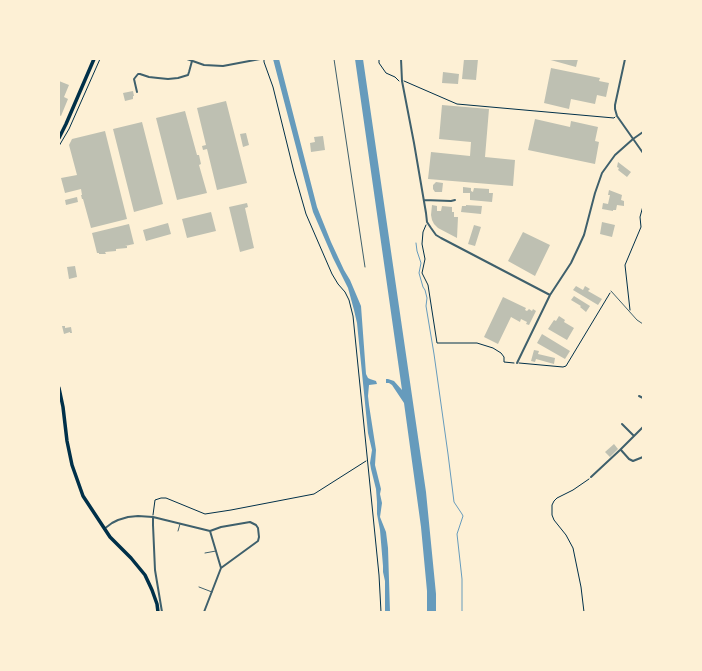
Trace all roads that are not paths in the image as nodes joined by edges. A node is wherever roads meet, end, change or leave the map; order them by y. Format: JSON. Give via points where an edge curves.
{"nodes":[{"id":1,"x":94,"y":59,"type":"edge"},
{"id":2,"x":187,"y":59,"type":"edge"},
{"id":3,"x":260,"y":59,"type":"edge"},
{"id":4,"x":334,"y":59,"type":"edge"},
{"id":5,"x":401,"y":59,"type":"edge"},
{"id":6,"x":625,"y":59,"type":"edge"},
{"id":7,"x":192,"y":61,"type":"junction"},
{"id":8,"x":137,"y":92,"type":"dead end"},
{"id":9,"x":643,"y":132,"type":"edge"},
{"id":10,"x":59,"y":138,"type":"edge"},
{"id":11,"x":633,"y":139,"type":"junction"},
{"id":12,"x":643,"y":153,"type":"edge"},
{"id":13,"x":424,"y":200,"type":"junction"},
{"id":14,"x":455,"y":200,"type":"dead end"},
{"id":15,"x":365,"y":267,"type":"dead end"},
{"id":16,"x":611,"y":291,"type":"road end"},
{"id":17,"x":550,"y":295,"type":"junction"},
{"id":18,"x":643,"y":324,"type":"edge"},
{"id":19,"x":517,"y":363,"type":"road end"},
{"id":20,"x":59,"y":388,"type":"edge"},
{"id":21,"x":639,"y":396,"type":"dead end"},
{"id":22,"x":643,"y":398,"type":"edge"},
{"id":23,"x":622,"y":424,"type":"dead end"},
{"id":24,"x":643,"y":427,"type":"edge"},
{"id":25,"x":634,"y":436,"type":"junction"},
{"id":26,"x":621,"y":450,"type":"junction"},
{"id":27,"x":643,"y":457,"type":"edge"},
{"id":28,"x":591,"y":477,"type":"road end"},
{"id":29,"x":153,"y":517,"type":"junction"},
{"id":30,"x":180,"y":524,"type":"junction"},
{"id":31,"x":104,"y":529,"type":"junction"},
{"id":32,"x":178,"y":531,"type":"dead end"},
{"id":33,"x":210,"y":531,"type":"junction"},
{"id":34,"x":216,"y":550,"type":"junction"},
{"id":35,"x":204,"y":553,"type":"dead end"},
{"id":36,"x":222,"y":568,"type":"junction"},
{"id":37,"x":199,"y":587,"type":"dead end"},
{"id":38,"x":212,"y":592,"type":"junction"},
{"id":39,"x":158,"y":612,"type":"edge"},
{"id":40,"x":162,"y":612,"type":"edge"},
{"id":41,"x":204,"y":612,"type":"edge"}],
"edges":[{"from":1,"to":10,"type":"main road"},
{"from":2,"to":7,"type":"street"},
{"from":3,"to":7,"type":"street","via":[[223,66],[204,65]]},
{"from":4,"to":15,"type":"lane"},
{"from":5,"to":13,"type":"street","via":[[402,81]]},
{"from":6,"to":11,"type":"street","via":[[615,109]]},
{"from":7,"to":8,"type":"street","via":[[188,75],[178,78],[138,74],[134,79]]},
{"from":9,"to":11,"type":"street"},
{"from":11,"to":12,"type":"street"},
{"from":11,"to":17,"type":"street","via":[[615,155],[602,173],[584,234],[571,264]]},
{"from":13,"to":14,"type":"street"},
{"from":13,"to":17,"type":"street","via":[[427,222],[441,238]]},
{"from":16,"to":18,"type":"lane"},
{"from":17,"to":19,"type":"street"},
{"from":20,"to":31,"type":"main road","via":[[74,473],[83,496]]},
{"from":21,"to":22,"type":"street"},
{"from":23,"to":25,"type":"street"},
{"from":24,"to":25,"type":"street"},
{"from":25,"to":26,"type":"street"},
{"from":26,"to":27,"type":"street","via":[[633,461]]},
{"from":26,"to":28,"type":"street"},
{"from":29,"to":30,"type":"street"},
{"from":29,"to":31,"type":"street","via":[[128,517]]},
{"from":29,"to":40,"type":"street","via":[[155,570]]},
{"from":30,"to":32,"type":"lane"},
{"from":30,"to":33,"type":"street"},
{"from":31,"to":39,"type":"main road","via":[[145,575]]},
{"from":33,"to":34,"type":"street"},
{"from":33,"to":36,"type":"street","via":[[250,522],[258,528],[258,541]]},
{"from":34,"to":35,"type":"lane"},
{"from":34,"to":36,"type":"street"},
{"from":36,"to":38,"type":"street"},
{"from":37,"to":38,"type":"lane"},
{"from":38,"to":41,"type":"street"}]}
